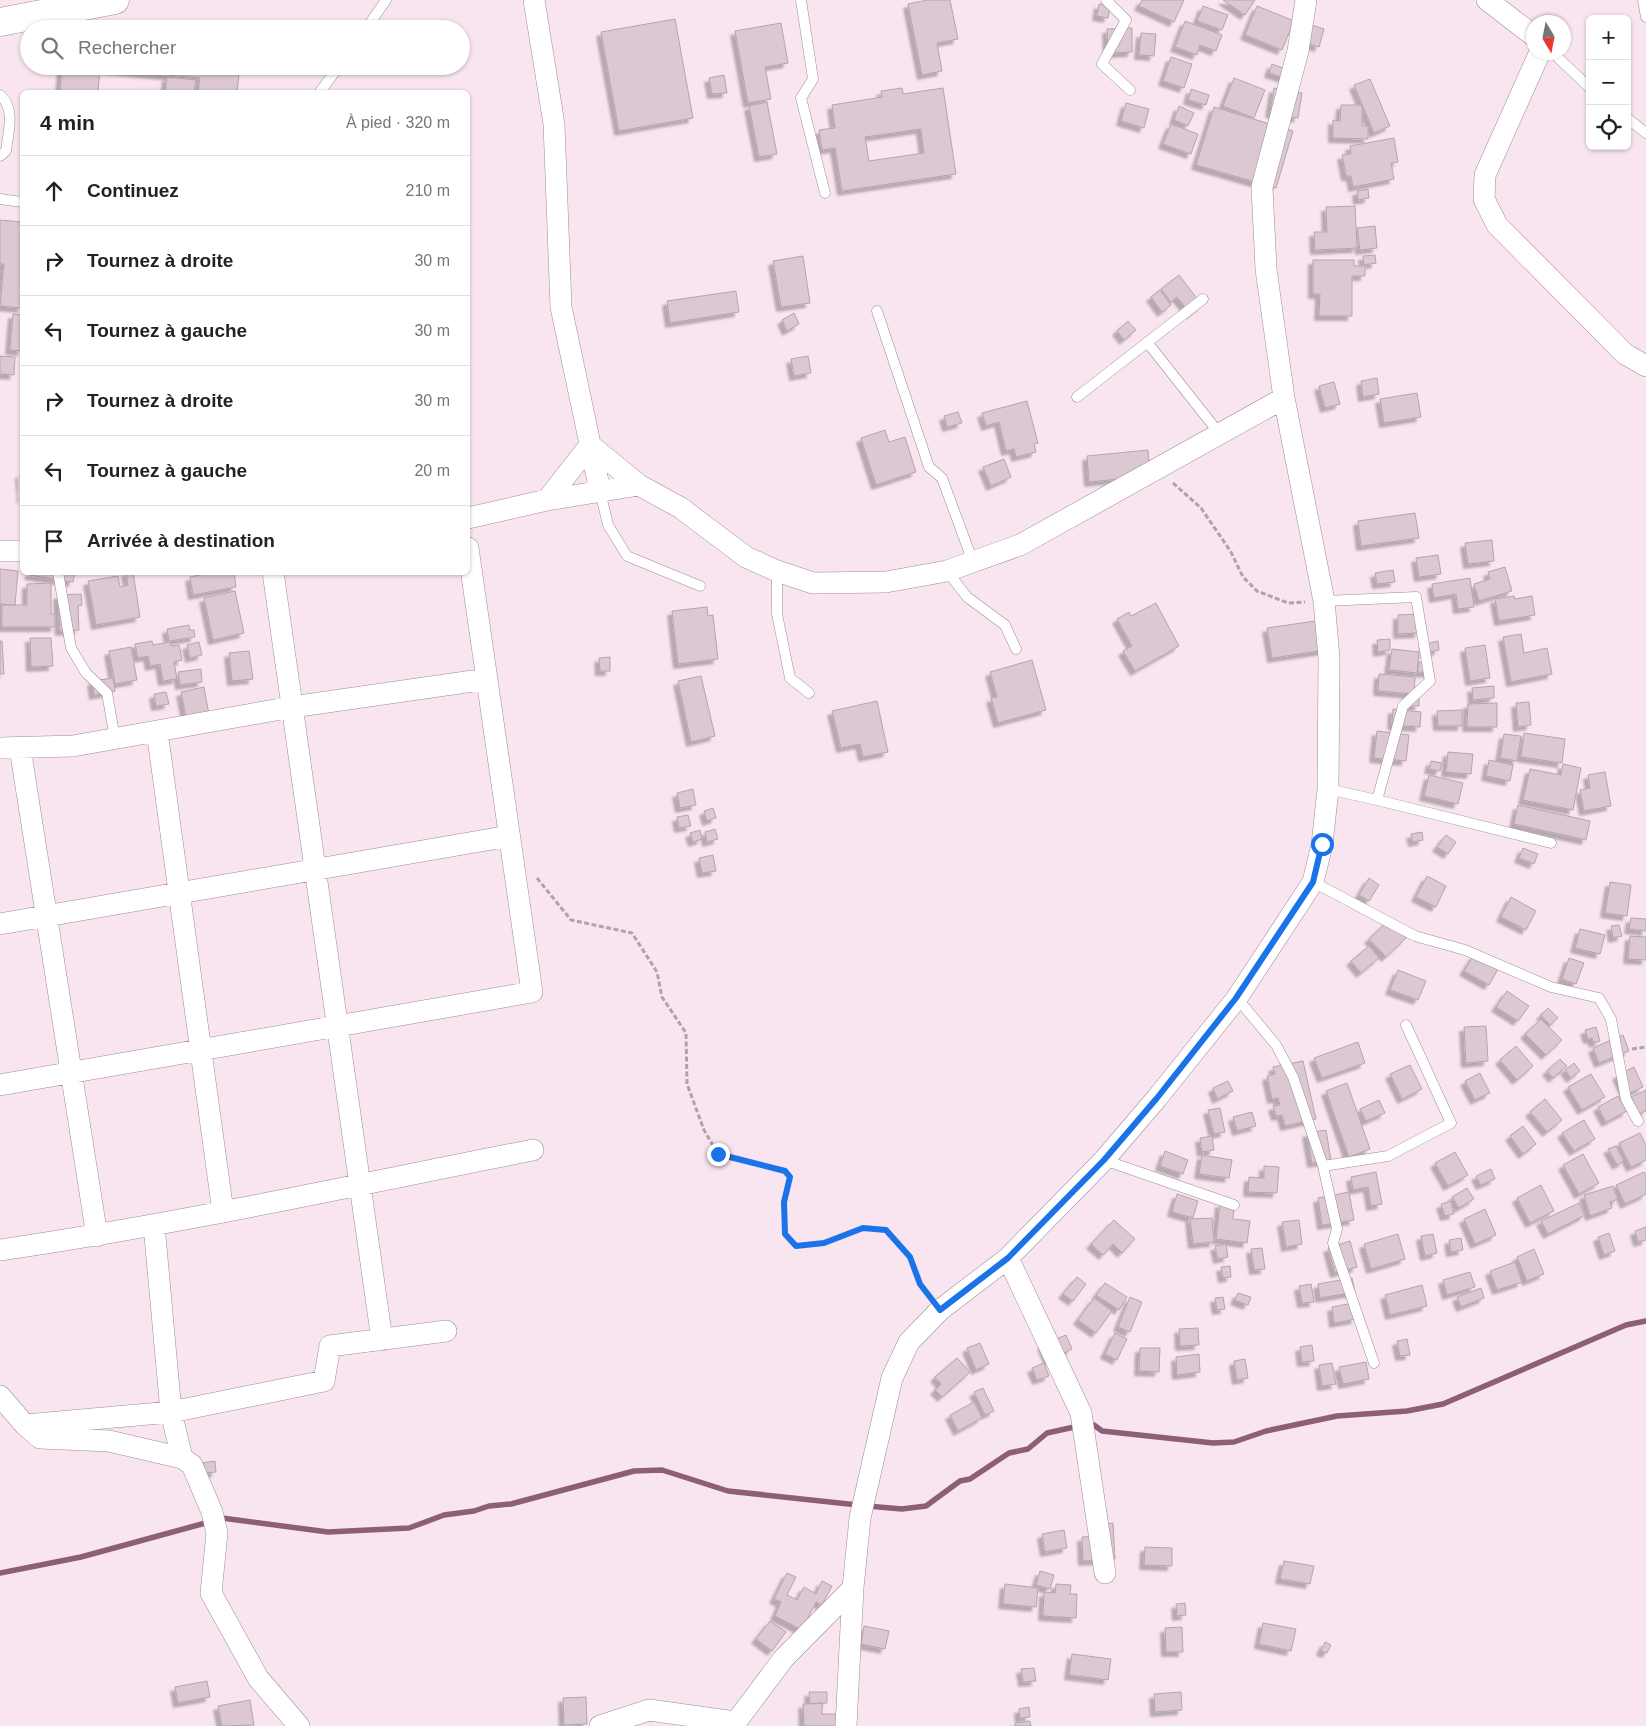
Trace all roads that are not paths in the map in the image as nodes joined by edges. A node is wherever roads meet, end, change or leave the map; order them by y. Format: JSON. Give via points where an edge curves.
{"nodes":[{"id":1,"x":114,"y":0,"type":"edge"},
{"id":2,"x":386,"y":0,"type":"edge"},
{"id":3,"x":534,"y":0,"type":"edge"},
{"id":4,"x":801,"y":0,"type":"edge"},
{"id":5,"x":1106,"y":0,"type":"edge"},
{"id":6,"x":1306,"y":0,"type":"edge"},
{"id":7,"x":1488,"y":0,"type":"edge"},
{"id":8,"x":1643,"y":0,"type":"edge"},
{"id":9,"x":1646,"y":18,"type":"edge"},
{"id":10,"x":372,"y":20,"type":"edge"},
{"id":11,"x":0,"y":22,"type":"edge"},
{"id":12,"x":1526,"y":30,"type":"edge"},
{"id":13,"x":1536,"y":60,"type":"edge"},
{"id":14,"x":1560,"y":60,"type":"edge"},
{"id":15,"x":332,"y":75,"type":"edge"},
{"id":16,"x":1586,"y":84,"type":"edge"},
{"id":17,"x":321,"y":90,"type":"edge"},
{"id":18,"x":1130,"y":90,"type":"dead end"},
{"id":19,"x":0,"y":95,"type":"edge"},
{"id":20,"x":1631,"y":121,"type":"edge"},
{"id":21,"x":1646,"y":133,"type":"edge"},
{"id":22,"x":0,"y":156,"type":"edge"},
{"id":23,"x":825,"y":193,"type":"dead end"},
{"id":24,"x":0,"y":198,"type":"edge"},
{"id":25,"x":20,"y":202,"type":"edge"},
{"id":26,"x":1203,"y":299,"type":"dead end"},
{"id":27,"x":877,"y":311,"type":"dead end"},
{"id":28,"x":1148,"y":342,"type":"junction"},
{"id":29,"x":1646,"y":366,"type":"edge"},
{"id":30,"x":1077,"y":397,"type":"dead end"},
{"id":31,"x":1284,"y":398,"type":"junction"},
{"id":32,"x":1219,"y":433,"type":"junction"},
{"id":33,"x":590,"y":445,"type":"junction"},
{"id":34,"x":639,"y":485,"type":"junction"},
{"id":35,"x":600,"y":490,"type":"junction"},
{"id":36,"x":547,"y":500,"type":"junction"},
{"id":37,"x":470,"y":518,"type":"edge"},
{"id":38,"x":0,"y":551,"type":"edge"},
{"id":39,"x":20,"y":551,"type":"edge"},
{"id":40,"x":973,"y":562,"type":"junction"},
{"id":41,"x":470,"y":563,"type":"edge"},
{"id":42,"x":777,"y":571,"type":"junction"},
{"id":43,"x":946,"y":571,"type":"junction"},
{"id":44,"x":59,"y":575,"type":"edge"},
{"id":45,"x":272,"y":575,"type":"edge"},
{"id":46,"x":700,"y":586,"type":"dead end"},
{"id":47,"x":1324,"y":601,"type":"junction"},
{"id":48,"x":1016,"y":649,"type":"dead end"},
{"id":49,"x":486,"y":679,"type":"junction"},
{"id":50,"x":809,"y":693,"type":"dead end"},
{"id":51,"x":292,"y":707,"type":"junction"},
{"id":52,"x":156,"y":731,"type":"junction"},
{"id":53,"x":115,"y":739,"type":"junction"},
{"id":54,"x":10,"y":748,"type":"edge"},
{"id":55,"x":1328,"y":790,"type":"junction"},
{"id":56,"x":1376,"y":800,"type":"junction"},
{"id":57,"x":509,"y":836,"type":"junction"},
{"id":58,"x":1550,"y":844,"type":"dead end"},
{"id":59,"x":315,"y":870,"type":"junction"},
{"id":60,"x":1313,"y":882,"type":"junction"},
{"id":61,"x":179,"y":893,"type":"junction"},
{"id":62,"x":47,"y":916,"type":"junction"},
{"id":63,"x":0,"y":924,"type":"edge"},
{"id":64,"x":1236,"y":998,"type":"junction"},
{"id":65,"x":1406,"y":1025,"type":"dead end"},
{"id":66,"x":337,"y":1026,"type":"junction"},
{"id":67,"x":201,"y":1050,"type":"junction"},
{"id":68,"x":71,"y":1072,"type":"junction"},
{"id":69,"x":0,"y":1085,"type":"edge"},
{"id":70,"x":1638,"y":1121,"type":"dead end"},
{"id":71,"x":533,"y":1150,"type":"dead end"},
{"id":72,"x":1104,"y":1160,"type":"junction"},
{"id":73,"x":1323,"y":1166,"type":"junction"},
{"id":74,"x":360,"y":1184,"type":"junction"},
{"id":75,"x":1234,"y":1205,"type":"dead end"},
{"id":76,"x":223,"y":1212,"type":"junction"},
{"id":77,"x":154,"y":1225,"type":"junction"},
{"id":78,"x":97,"y":1236,"type":"junction"},
{"id":79,"x":0,"y":1250,"type":"edge"},
{"id":80,"x":1008,"y":1258,"type":"junction"},
{"id":81,"x":446,"y":1331,"type":"dead end"},
{"id":82,"x":382,"y":1340,"type":"junction"},
{"id":83,"x":1374,"y":1363,"type":"dead end"},
{"id":84,"x":0,"y":1396,"type":"edge"},
{"id":85,"x":171,"y":1412,"type":"junction"},
{"id":86,"x":24,"y":1425,"type":"junction"},
{"id":87,"x":182,"y":1458,"type":"junction"},
{"id":88,"x":1105,"y":1573,"type":"dead end"},
{"id":89,"x":853,"y":1588,"type":"junction"},
{"id":90,"x":734,"y":1724,"type":"edge"},
{"id":91,"x":299,"y":1726,"type":"edge"},
{"id":92,"x":600,"y":1726,"type":"edge"},
{"id":93,"x":846,"y":1726,"type":"edge"}],
"edges":[{"from":1,"to":11,"type":"main road"},
{"from":2,"to":10,"type":"lane"},
{"from":3,"to":33,"type":"street","via":[[554,124],[561,307]]},
{"from":4,"to":23,"type":"lane","via":[[813,79],[801,98]]},
{"from":5,"to":18,"type":"lane","via":[[1126,20],[1102,64]]},
{"from":6,"to":31,"type":"street","via":[[1298,51],[1262,187],[1266,270]]},
{"from":7,"to":12,"type":"street"},
{"from":8,"to":9,"type":"lane"},
{"from":13,"to":29,"type":"street","via":[[1485,175],[1484,199],[1497,225],[1625,354]]},
{"from":14,"to":16,"type":"lane"},
{"from":15,"to":17,"type":"lane"},
{"from":19,"to":22,"type":"lane","via":[[6,100],[10,119],[6,151]]},
{"from":20,"to":21,"type":"lane"},
{"from":24,"to":25,"type":"lane"},
{"from":26,"to":28,"type":"lane"},
{"from":27,"to":40,"type":"lane","via":[[929,467],[942,478]]},
{"from":28,"to":30,"type":"lane"},
{"from":28,"to":32,"type":"lane"},
{"from":31,"to":32,"type":"street"},
{"from":31,"to":47,"type":"street"},
{"from":32,"to":40,"type":"street","via":[[1020,545]]},
{"from":33,"to":34,"type":"street"},
{"from":33,"to":35,"type":"street"},
{"from":33,"to":36,"type":"street"},
{"from":34,"to":35,"type":"street"},
{"from":34,"to":42,"type":"street","via":[[681,508],[746,557]]},
{"from":35,"to":36,"type":"street"},
{"from":35,"to":46,"type":"lane","via":[[608,525],[627,556]]},
{"from":36,"to":37,"type":"street"},
{"from":38,"to":39,"type":"street"},
{"from":40,"to":43,"type":"street"},
{"from":41,"to":49,"type":"street"},
{"from":42,"to":43,"type":"street","via":[[813,583],[886,582]]},
{"from":42,"to":50,"type":"lane","via":[[777,614],[790,678]]},
{"from":43,"to":48,"type":"lane","via":[[967,597],[1005,625]]},
{"from":44,"to":53,"type":"lane","via":[[71,648],[86,673],[107,693]]},
{"from":45,"to":51,"type":"street"},
{"from":47,"to":55,"type":"street","via":[[1329,658]]},
{"from":47,"to":56,"type":"lane","via":[[1416,597],[1430,681],[1403,706]]},
{"from":49,"to":51,"type":"street"},
{"from":49,"to":57,"type":"street"},
{"from":51,"to":52,"type":"street"},
{"from":51,"to":59,"type":"street"},
{"from":52,"to":53,"type":"street"},
{"from":52,"to":61,"type":"street"},
{"from":53,"to":54,"type":"street","via":[[73,746]]},
{"from":54,"to":62,"type":"street"},
{"from":55,"to":56,"type":"lane"},
{"from":55,"to":60,"type":"street","via":[[1322,844]]},
{"from":56,"to":58,"type":"lane"},
{"from":57,"to":59,"type":"street"},
{"from":57,"to":66,"type":"street","via":[[532,992]]},
{"from":59,"to":61,"type":"street"},
{"from":59,"to":66,"type":"street"},
{"from":60,"to":64,"type":"street"},
{"from":60,"to":70,"type":"lane","via":[[1415,936],[1466,950],[1551,987],[1599,998],[1611,1019],[1626,1099]]},
{"from":61,"to":62,"type":"street"},
{"from":61,"to":67,"type":"street"},
{"from":62,"to":63,"type":"street"},
{"from":62,"to":68,"type":"street"},
{"from":64,"to":72,"type":"street"},
{"from":64,"to":73,"type":"lane","via":[[1276,1045],[1289,1069]]},
{"from":65,"to":73,"type":"lane","via":[[1451,1123],[1388,1156]]},
{"from":66,"to":67,"type":"street"},
{"from":66,"to":74,"type":"street"},
{"from":67,"to":68,"type":"street"},
{"from":67,"to":76,"type":"street"},
{"from":68,"to":69,"type":"street"},
{"from":68,"to":78,"type":"street"},
{"from":71,"to":74,"type":"street"},
{"from":72,"to":75,"type":"lane"},
{"from":72,"to":80,"type":"street"},
{"from":73,"to":83,"type":"lane","via":[[1337,1229],[1333,1243]]},
{"from":74,"to":76,"type":"street"},
{"from":74,"to":82,"type":"street"},
{"from":76,"to":77,"type":"street"},
{"from":77,"to":78,"type":"street"},
{"from":77,"to":85,"type":"street"},
{"from":78,"to":79,"type":"street"},
{"from":80,"to":88,"type":"street","via":[[1082,1413]]},
{"from":80,"to":89,"type":"street","via":[[940,1310],[909,1342],[892,1378],[860,1518]]},
{"from":81,"to":82,"type":"street"},
{"from":82,"to":85,"type":"street","via":[[330,1346],[324,1381]]},
{"from":84,"to":86,"type":"street"},
{"from":85,"to":86,"type":"street"},
{"from":85,"to":87,"type":"street"},
{"from":86,"to":87,"type":"street","via":[[40,1438],[110,1441]]},
{"from":87,"to":91,"type":"street","via":[[192,1465],[214,1523],[211,1593],[258,1678]]},
{"from":89,"to":90,"type":"street","via":[[784,1658]]},
{"from":89,"to":93,"type":"street"},
{"from":90,"to":92,"type":"street","via":[[649,1710]]}]}
